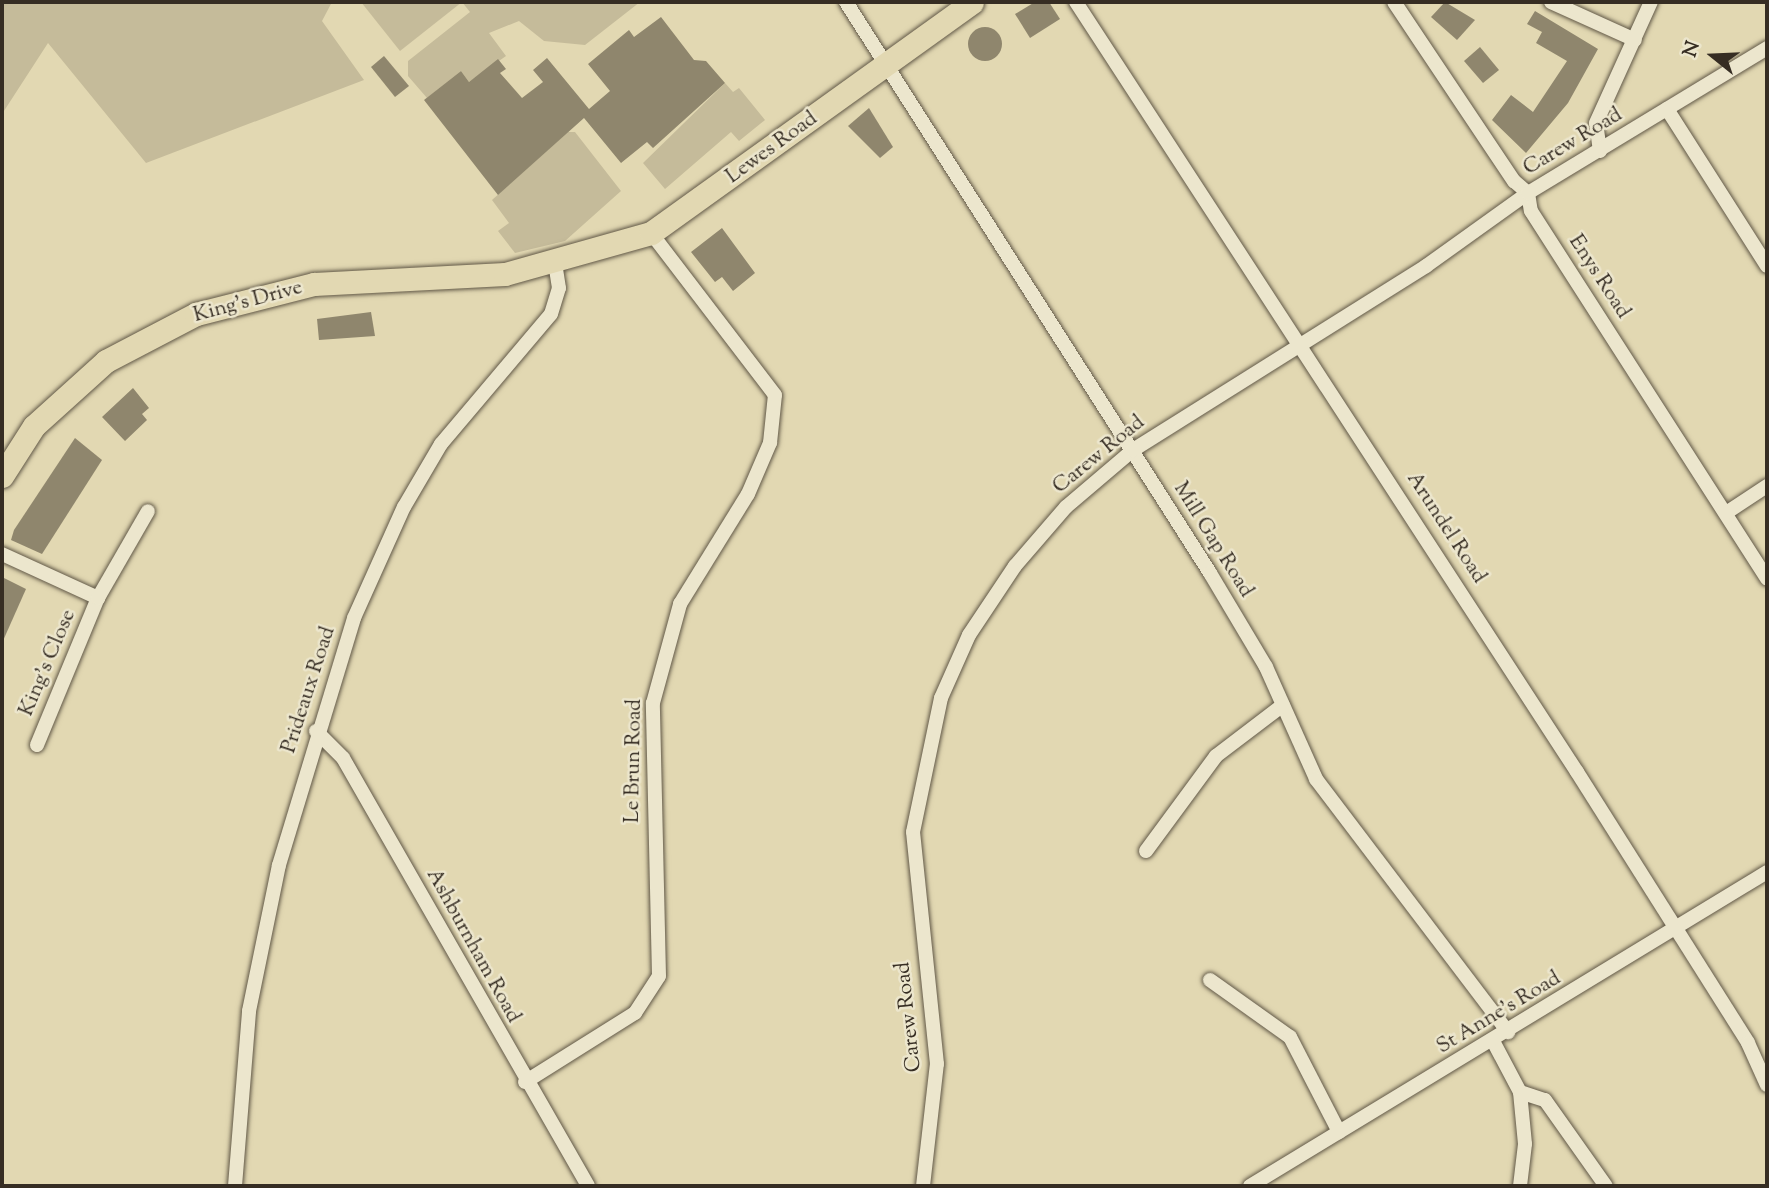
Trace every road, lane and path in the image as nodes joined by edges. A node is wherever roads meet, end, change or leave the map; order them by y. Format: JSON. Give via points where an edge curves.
{"nodes":[{"id":1,"x":846,"y":2,"type":"edge"},
{"id":2,"x":972,"y":2,"type":"edge"},
{"id":3,"x":1076,"y":2,"type":"edge"},
{"id":4,"x":1394,"y":2,"type":"edge"},
{"id":5,"x":1551,"y":2,"type":"edge"},
{"id":6,"x":1651,"y":2,"type":"edge"},
{"id":7,"x":1636,"y":40,"type":"junction"},
{"id":8,"x":1767,"y":48,"type":"edge"},
{"id":9,"x":883,"y":66,"type":"junction"},
{"id":10,"x":1667,"y":109,"type":"junction"},
{"id":11,"x":1600,"y":151,"type":"junction"},
{"id":12,"x":1528,"y":192,"type":"junction"},
{"id":13,"x":650,"y":233,"type":"junction"},
{"id":14,"x":555,"y":263,"type":"junction"},
{"id":15,"x":1767,"y":266,"type":"edge"},
{"id":16,"x":1301,"y":342,"type":"junction"},
{"id":17,"x":1133,"y":450,"type":"junction"},
{"id":18,"x":2,"y":476,"type":"edge"},
{"id":19,"x":1767,"y":486,"type":"edge"},
{"id":20,"x":148,"y":511,"type":"dead end"},
{"id":21,"x":1726,"y":513,"type":"junction"},
{"id":22,"x":2,"y":554,"type":"edge"},
{"id":23,"x":1767,"y":579,"type":"edge"},
{"id":24,"x":98,"y":598,"type":"junction"},
{"id":25,"x":1283,"y":705,"type":"junction"},
{"id":26,"x":316,"y":731,"type":"junction"},
{"id":27,"x":37,"y":745,"type":"dead end"},
{"id":28,"x":1146,"y":851,"type":"dead end"},
{"id":29,"x":1767,"y":872,"type":"edge"},
{"id":30,"x":1675,"y":929,"type":"junction"},
{"id":31,"x":1210,"y":980,"type":"dead end"},
{"id":32,"x":1508,"y":1032,"type":"junction"},
{"id":33,"x":1493,"y":1041,"type":"junction"},
{"id":34,"x":525,"y":1082,"type":"junction"},
{"id":35,"x":1767,"y":1085,"type":"edge"},
{"id":36,"x":1520,"y":1092,"type":"junction"},
{"id":37,"x":1339,"y":1132,"type":"junction"},
{"id":38,"x":235,"y":1186,"type":"edge"},
{"id":39,"x":588,"y":1186,"type":"edge"},
{"id":40,"x":923,"y":1186,"type":"edge"},
{"id":41,"x":1250,"y":1186,"type":"edge"},
{"id":42,"x":1520,"y":1186,"type":"edge"},
{"id":43,"x":1606,"y":1186,"type":"edge"}],
"edges":[{"from":1,"to":9,"type":"street","name":"Mill Gap Road"},
{"from":2,"to":9,"type":"main road","name":"Lewes Road"},
{"from":3,"to":16,"type":"street","name":"Arundel Road"},
{"from":4,"to":12,"type":"street","name":"Enys Road","via":[[1514,181]]},
{"from":5,"to":7,"type":"street"},
{"from":6,"to":7,"type":"street"},
{"from":7,"to":11,"type":"street","via":[[1596,123]]},
{"from":8,"to":10,"type":"street","name":"Carew Road"},
{"from":9,"to":13,"type":"main road","name":"Lewes Road"},
{"from":9,"to":17,"type":"street","name":"Mill Gap Road"},
{"from":10,"to":11,"type":"street","name":"Carew Road"},
{"from":10,"to":15,"type":"street"},
{"from":11,"to":12,"type":"street","name":"Carew Road"},
{"from":12,"to":16,"type":"street","name":"Carew Road","via":[[1426,266]]},
{"from":12,"to":21,"type":"street","name":"Enys Road","via":[[1531,211]]},
{"from":13,"to":14,"type":"main road","name":"Lewes Road"},
{"from":13,"to":34,"type":"street","name":"Le Brun Road","via":[[775,395],[770,443],[748,494],[680,604],[653,704],[659,976],[635,1013]]},
{"from":14,"to":18,"type":"main road","name":"King's Drive","via":[[505,274],[314,284],[196,314],[106,360],[34,426]]},
{"from":14,"to":26,"type":"street","name":"Prideaux Road","via":[[559,288],[551,314],[442,444],[404,507],[354,618]]},
{"from":16,"to":17,"type":"street","name":"Carew Road"},
{"from":16,"to":30,"type":"street","name":"Arundel Road"},
{"from":17,"to":25,"type":"street","name":"Mill Gap Road"},
{"from":17,"to":40,"type":"street","name":"Carew Road","via":[[1066,507],[1015,566],[969,635],[941,698],[913,832],[937,1064]]},
{"from":19,"to":21,"type":"street"},
{"from":20,"to":24,"type":"street","name":"King's Close"},
{"from":21,"to":23,"type":"street","name":"Enys Road"},
{"from":22,"to":24,"type":"street","name":"King's Close"},
{"from":24,"to":27,"type":"street","name":"King's Close"},
{"from":25,"to":28,"type":"street","via":[[1216,756]]},
{"from":25,"to":32,"type":"street","name":"Mill Gap Road","via":[[1323,788]]},
{"from":26,"to":34,"type":"street","name":"Ashburnham Road","via":[[343,758]]},
{"from":26,"to":38,"type":"street","name":"Prideaux Road","via":[[279,865],[249,1011]]},
{"from":29,"to":30,"type":"street","name":"St Anne's Road"},
{"from":30,"to":32,"type":"street","name":"St Anne's Road"},
{"from":30,"to":35,"type":"street","name":"Arundel Road"},
{"from":31,"to":37,"type":"street","via":[[1290,1037]]},
{"from":32,"to":33,"type":"street","name":"St Anne's Road"},
{"from":33,"to":36,"type":"street"},
{"from":33,"to":37,"type":"street","name":"St Anne's Road"},
{"from":34,"to":39,"type":"street","name":"Ashburnham Road"},
{"from":36,"to":42,"type":"street","via":[[1525,1144]]},
{"from":36,"to":43,"type":"street","via":[[1545,1100]]},
{"from":37,"to":41,"type":"street","name":"St Anne's Road"}]}
